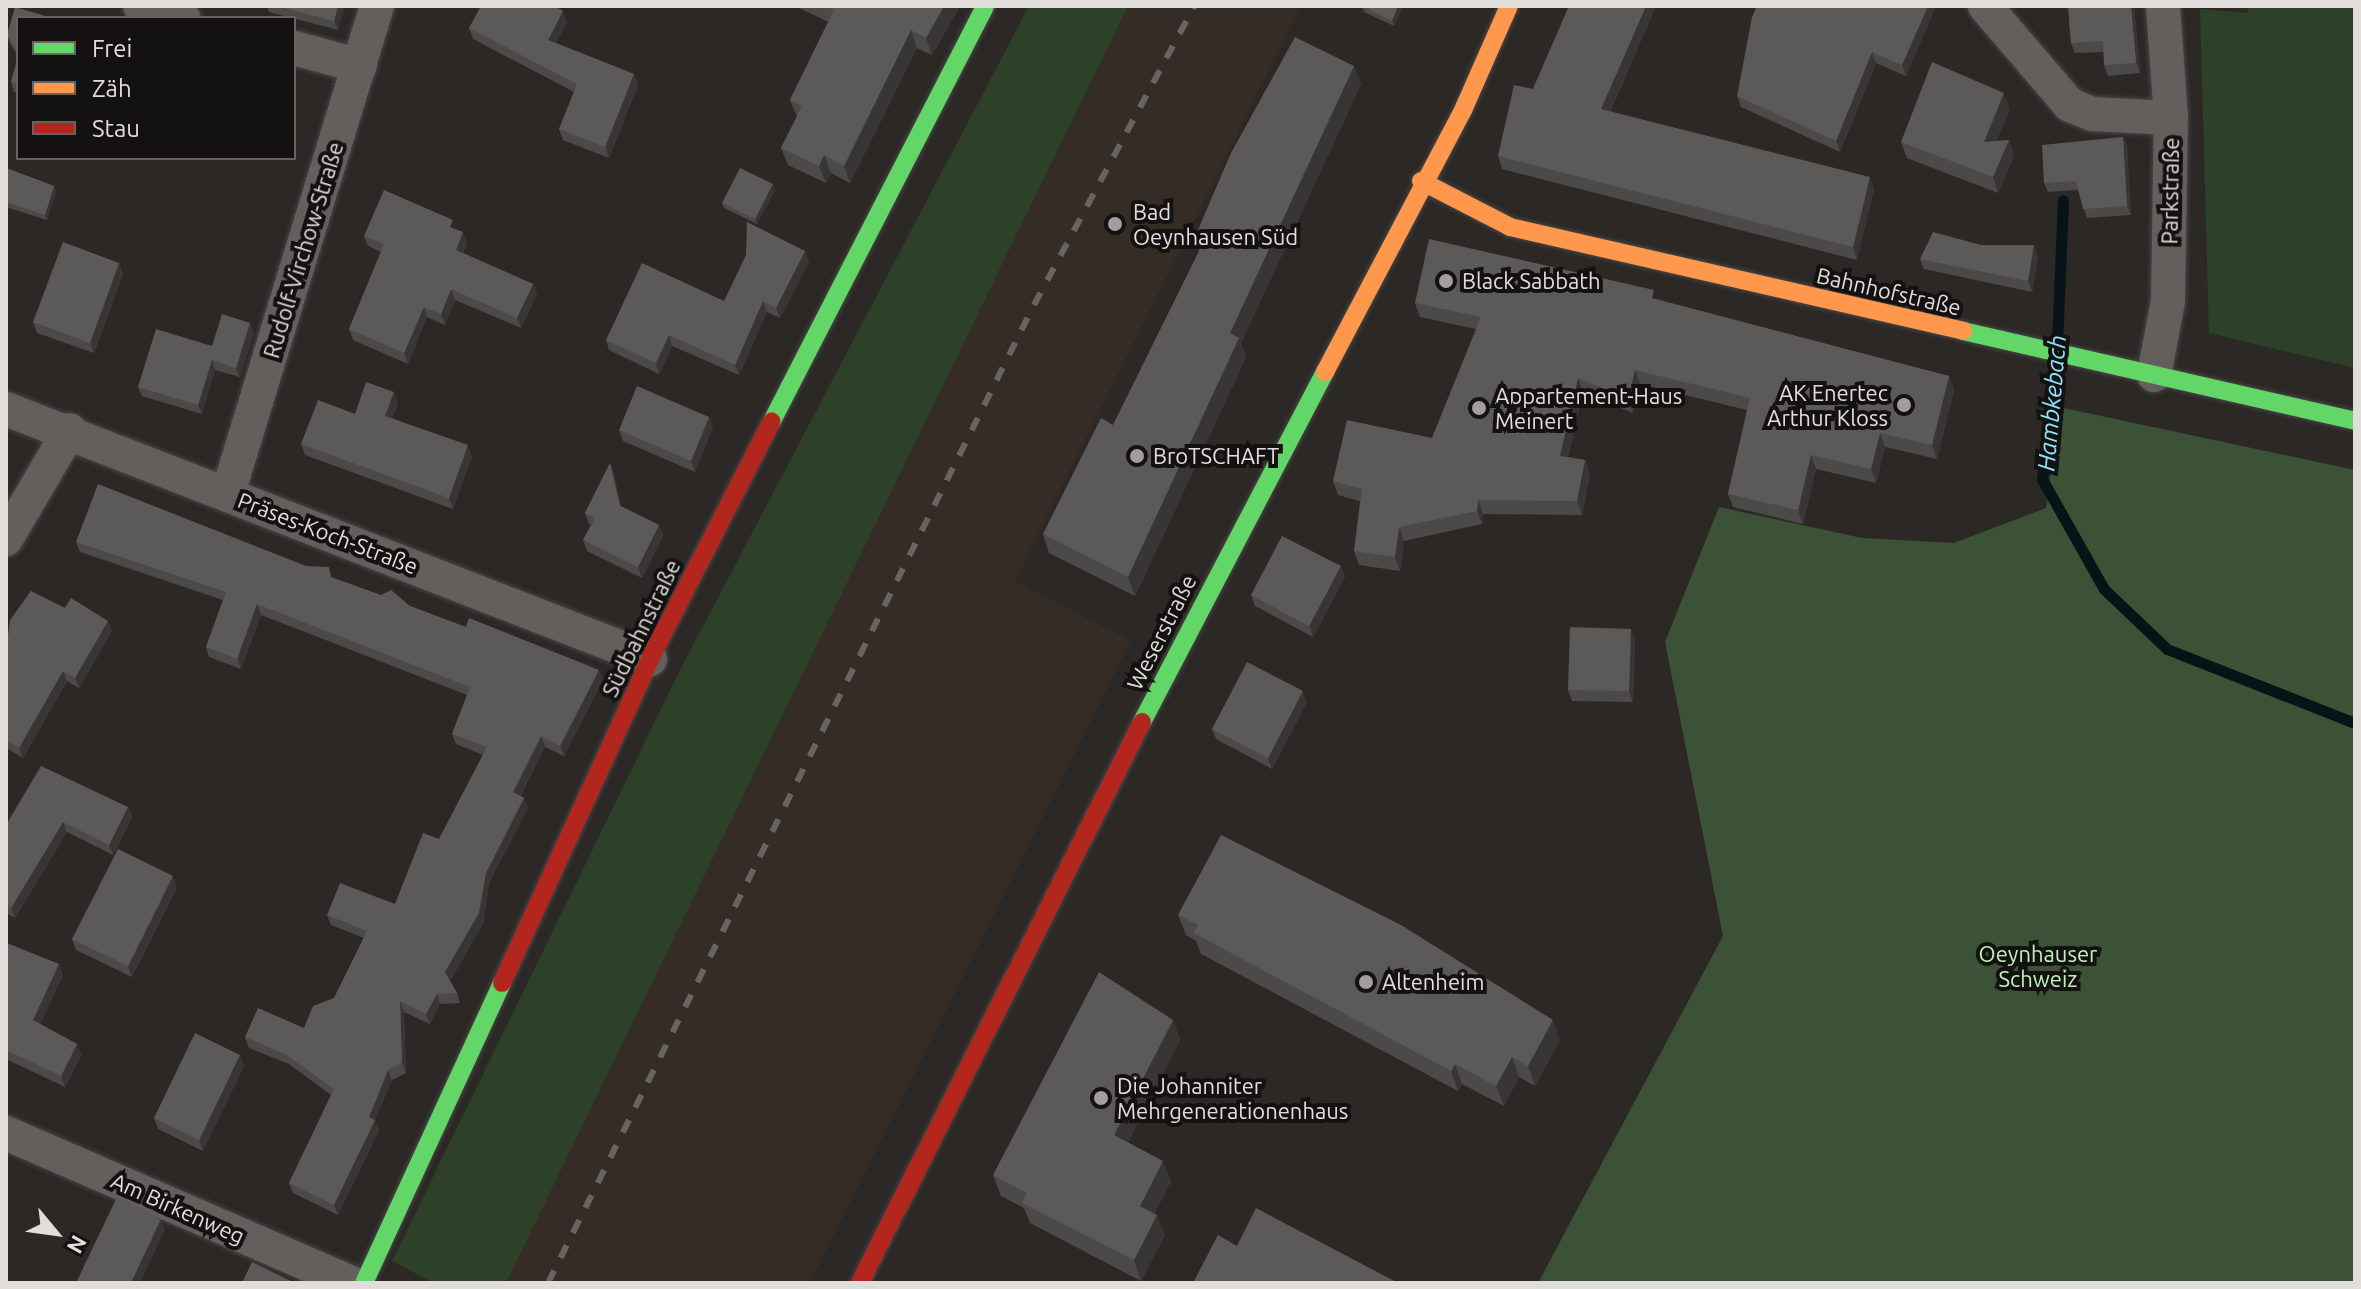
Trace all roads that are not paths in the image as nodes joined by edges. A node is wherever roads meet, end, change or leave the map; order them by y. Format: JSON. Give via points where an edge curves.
{"nodes":[{"id":1,"x":140,"y":6,"type":"edge"},
{"id":2,"x":377,"y":6,"type":"edge"},
{"id":3,"x":985,"y":6,"type":"edge"},
{"id":4,"x":1509,"y":6,"type":"edge"},
{"id":5,"x":1985,"y":6,"type":"edge"},
{"id":6,"x":2163,"y":6,"type":"edge"},
{"id":7,"x":176,"y":16,"type":"edge"},
{"id":8,"x":296,"y":49,"type":"edge"},
{"id":9,"x":360,"y":66,"type":"junction"},
{"id":10,"x":2171,"y":118,"type":"junction"},
{"id":11,"x":1421,"y":181,"type":"junction"},
{"id":12,"x":2154,"y":375,"type":"junction"},
{"id":13,"x":6,"y":409,"type":"edge"},
{"id":14,"x":2355,"y":421,"type":"edge"},
{"id":15,"x":70,"y":430,"type":"junction"},
{"id":16,"x":228,"y":493,"type":"junction"},
{"id":17,"x":6,"y":539,"type":"edge"},
{"id":18,"x":650,"y":659,"type":"junction"},
{"id":19,"x":6,"y":1133,"type":"edge"},
{"id":20,"x":351,"y":1283,"type":"edge"},
{"id":21,"x":364,"y":1283,"type":"edge"},
{"id":22,"x":860,"y":1283,"type":"edge"}],
"edges":[{"from":1,"to":7,"type":"street"},
{"from":2,"to":9,"type":"street","name":"Rudolf-Virchow-Straße"},
{"from":3,"to":18,"type":"street","name":"Südbahnstraße"},
{"from":4,"to":11,"type":"street","name":"Weserstraße","via":[[1464,108]]},
{"from":5,"to":10,"type":"street","via":[[2070,105],[2106,116]]},
{"from":6,"to":10,"type":"street","name":"Parkstraße"},
{"from":8,"to":9,"type":"street"},
{"from":9,"to":16,"type":"street","name":"Rudolf-Virchow-Straße"},
{"from":10,"to":12,"type":"street","name":"Parkstraße","via":[[2168,301]]},
{"from":11,"to":12,"type":"street","name":"Bahnhofstraße","via":[[1510,227]]},
{"from":11,"to":22,"type":"street","name":"Weserstraße"},
{"from":12,"to":14,"type":"street","name":"Bahnhofstraße"},
{"from":13,"to":15,"type":"street","name":"Präses-Koch-Straße"},
{"from":15,"to":16,"type":"street","name":"Präses-Koch-Straße"},
{"from":15,"to":17,"type":"street"},
{"from":16,"to":18,"type":"street","name":"Präses-Koch-Straße"},
{"from":18,"to":21,"type":"street","name":"Südbahnstraße"},
{"from":19,"to":20,"type":"street","name":"Am Birkenweg"}]}
